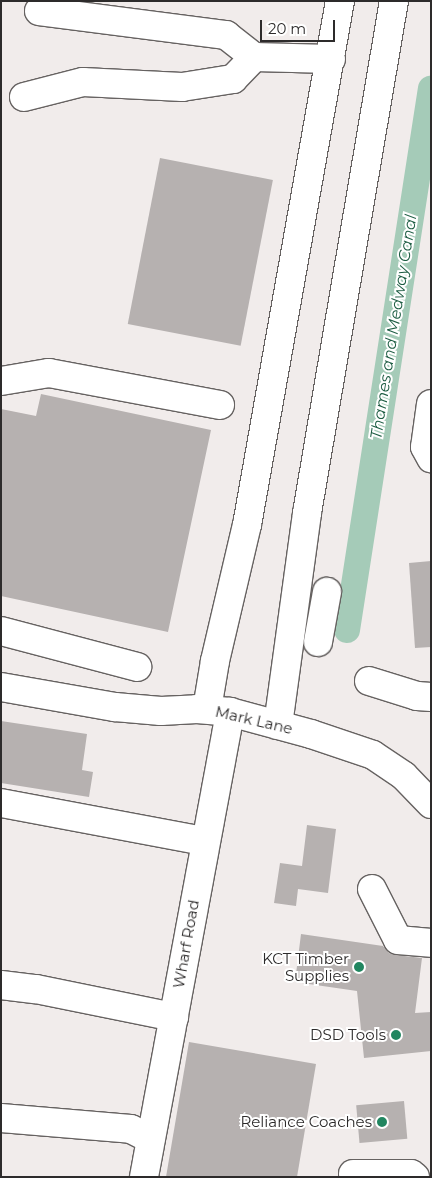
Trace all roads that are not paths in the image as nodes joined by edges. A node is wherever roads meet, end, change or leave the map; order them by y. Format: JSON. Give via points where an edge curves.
{"nodes":[{"id":1,"x":340,"y":1,"type":"edge"},
{"id":2,"x":394,"y":1,"type":"edge"},
{"id":3,"x":39,"y":11,"type":"dead end"},
{"id":4,"x":254,"y":57,"type":"junction"},
{"id":5,"x":331,"y":59,"type":"junction"},
{"id":6,"x":24,"y":97,"type":"dead end"},
{"id":7,"x":1,"y":381,"type":"edge"},
{"id":8,"x":431,"y":404,"type":"edge"},
{"id":9,"x":220,"y":405,"type":"dead end"},
{"id":10,"x":431,"y":458,"type":"edge"},
{"id":11,"x":327,"y":592,"type":"dead end"},
{"id":12,"x":1,"y":630,"type":"edge"},
{"id":13,"x":318,"y":642,"type":"dead end"},
{"id":14,"x":137,"y":668,"type":"dead end"},
{"id":15,"x":370,"y":681,"type":"dead end"},
{"id":16,"x":1,"y":687,"type":"edge"},
{"id":17,"x":431,"y":697,"type":"edge"},
{"id":18,"x":218,"y":711,"type":"junction"},
{"id":19,"x":278,"y":725,"type":"junction"},
{"id":20,"x":430,"y":801,"type":"edge"},
{"id":21,"x":1,"y":802,"type":"edge"},
{"id":22,"x":204,"y":841,"type":"junction"},
{"id":23,"x":372,"y":889,"type":"dead end"},
{"id":24,"x":431,"y":943,"type":"edge"},
{"id":25,"x":1,"y":986,"type":"edge"},
{"id":26,"x":174,"y":1017,"type":"junction"},
{"id":27,"x":1,"y":1118,"type":"edge"},
{"id":28,"x":151,"y":1140,"type":"junction"},
{"id":29,"x":353,"y":1174,"type":"dead end"},
{"id":30,"x":144,"y":1177,"type":"edge"},
{"id":31,"x":415,"y":1177,"type":"edge"}],
"edges":[{"from":1,"to":5,"type":"street","name":"Wharf Road"},
{"from":2,"to":19,"type":"street","via":[[307,513]]},
{"from":3,"to":4,"type":"street","via":[[226,35]]},
{"from":4,"to":5,"type":"street"},
{"from":4,"to":6,"type":"street","via":[[233,79],[182,87],[83,82]]},
{"from":5,"to":18,"type":"street","name":"Wharf Road","via":[[247,525],[214,661]]},
{"from":7,"to":9,"type":"street","via":[[49,373]]},
{"from":8,"to":10,"type":"street","via":[[425,447]]},
{"from":11,"to":13,"type":"street"},
{"from":12,"to":14,"type":"street"},
{"from":15,"to":17,"type":"street","via":[[417,696]]},
{"from":16,"to":18,"type":"street","name":"Mark Lane","via":[[115,707]]},
{"from":18,"to":19,"type":"street","name":"Mark Lane"},
{"from":18,"to":22,"type":"street","name":"Wharf Road"},
{"from":19,"to":20,"type":"street","name":"Mark Lane","via":[[373,756],[404,776]]},
{"from":21,"to":22,"type":"street"},
{"from":22,"to":26,"type":"street","name":"Wharf Road"},
{"from":23,"to":24,"type":"street","via":[[398,940]]},
{"from":25,"to":26,"type":"street","via":[[36,989]]},
{"from":26,"to":28,"type":"street","name":"Wharf Road"},
{"from":27,"to":28,"type":"street","via":[[130,1129]]},
{"from":28,"to":30,"type":"street","name":"Wharf Road"},
{"from":29,"to":31,"type":"street","via":[[411,1174]]}]}
